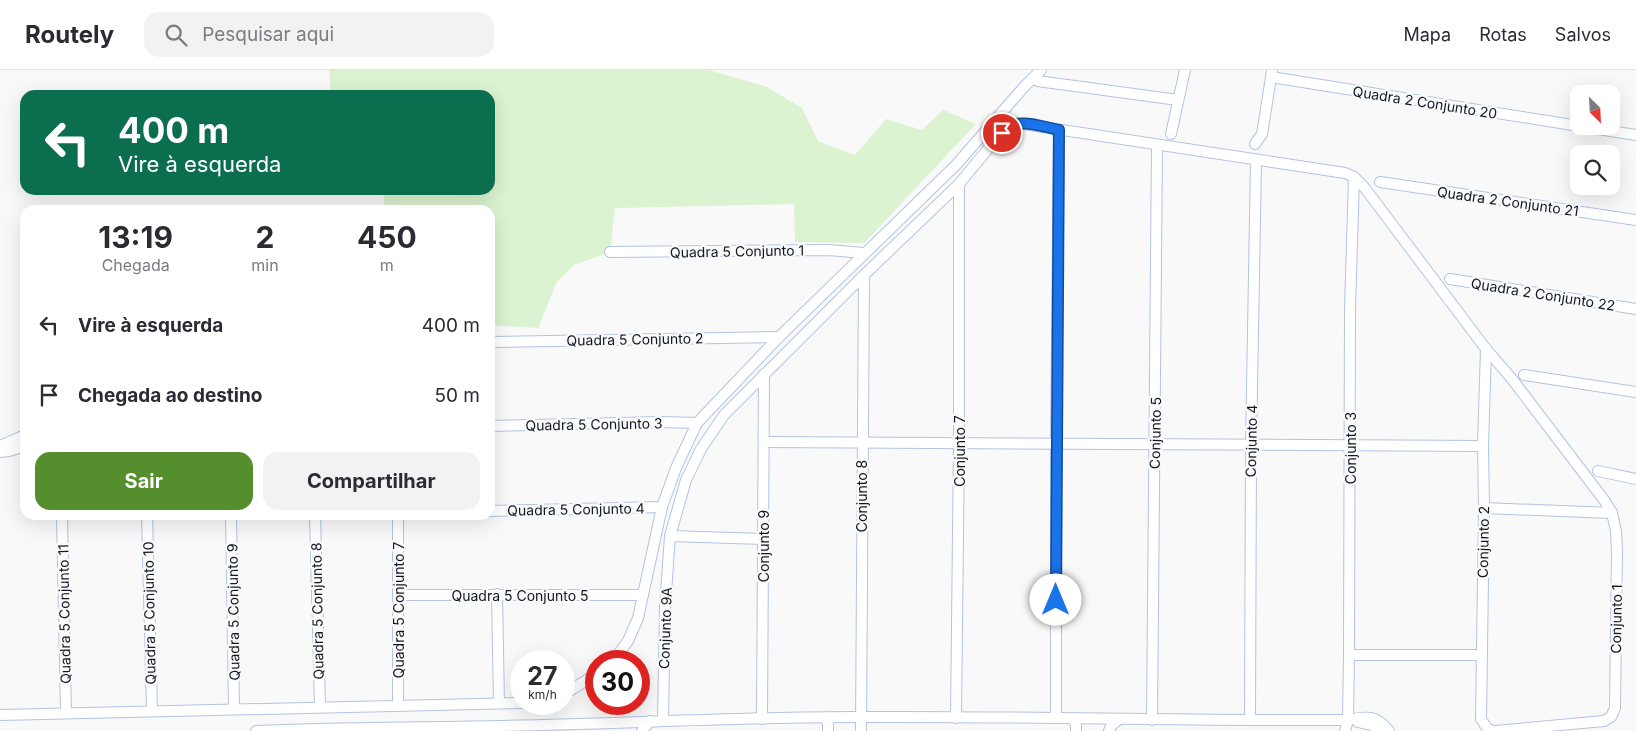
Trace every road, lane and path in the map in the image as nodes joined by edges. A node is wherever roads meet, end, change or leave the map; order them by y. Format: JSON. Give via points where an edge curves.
{"nodes":[{"id":1,"x":1185,"y":70,"type":"edge"},
{"id":2,"x":1271,"y":73,"type":"edge"},
{"id":3,"x":1037,"y":74,"type":"edge"},
{"id":4,"x":1178,"y":100,"type":"junction"},
{"id":5,"x":1570,"y":124,"type":"edge"},
{"id":6,"x":1059,"y":130,"type":"junction"},
{"id":7,"x":1620,"y":132,"type":"edge"},
{"id":8,"x":1172,"y":134,"type":"dead end"},
{"id":9,"x":1636,"y":135,"type":"edge"},
{"id":10,"x":1255,"y":144,"type":"dead end"},
{"id":11,"x":1157,"y":145,"type":"junction"},
{"id":12,"x":1256,"y":161,"type":"junction"},
{"id":13,"x":1354,"y":176,"type":"junction"},
{"id":14,"x":1380,"y":182,"type":"dead end"},
{"id":15,"x":959,"y":184,"type":"junction"},
{"id":16,"x":1636,"y":220,"type":"edge"},
{"id":17,"x":610,"y":252,"type":"dead end"},
{"id":18,"x":864,"y":253,"type":"junction"},
{"id":19,"x":864,"y":275,"type":"junction"},
{"id":20,"x":1450,"y":279,"type":"dead end"},
{"id":21,"x":1636,"y":309,"type":"edge"},
{"id":22,"x":779,"y":337,"type":"junction"},
{"id":23,"x":495,"y":342,"type":"edge"},
{"id":24,"x":1486,"y":348,"type":"junction"},
{"id":25,"x":764,"y":374,"type":"junction"},
{"id":26,"x":1524,"y":375,"type":"dead end"},
{"id":27,"x":1636,"y":392,"type":"edge"},
{"id":28,"x":698,"y":423,"type":"junction"},
{"id":29,"x":495,"y":426,"type":"edge"},
{"id":30,"x":20,"y":438,"type":"edge"},
{"id":31,"x":764,"y":442,"type":"junction"},
{"id":32,"x":862,"y":442,"type":"junction"},
{"id":33,"x":960,"y":442,"type":"junction"},
{"id":34,"x":1056,"y":443,"type":"junction"},
{"id":35,"x":1155,"y":444,"type":"junction"},
{"id":36,"x":1251,"y":445,"type":"junction"},
{"id":37,"x":1350,"y":445,"type":"junction"},
{"id":38,"x":1483,"y":446,"type":"junction"},
{"id":39,"x":20,"y":448,"type":"edge"},
{"id":40,"x":1,"y":450,"type":"edge"},
{"id":41,"x":1598,"y":471,"type":"dead end"},
{"id":42,"x":1636,"y":479,"type":"edge"},
{"id":43,"x":662,"y":507,"type":"junction"},
{"id":44,"x":1484,"y":508,"type":"junction"},
{"id":45,"x":495,"y":511,"type":"edge"},
{"id":46,"x":1612,"y":513,"type":"junction"},
{"id":47,"x":62,"y":520,"type":"edge"},
{"id":48,"x":147,"y":520,"type":"edge"},
{"id":49,"x":231,"y":520,"type":"edge"},
{"id":50,"x":315,"y":520,"type":"edge"},
{"id":51,"x":398,"y":520,"type":"edge"},
{"id":52,"x":670,"y":536,"type":"junction"},
{"id":53,"x":763,"y":539,"type":"junction"},
{"id":54,"x":497,"y":594,"type":"junction"},
{"id":55,"x":642,"y":594,"type":"junction"},
{"id":56,"x":398,"y":595,"type":"junction"},
{"id":57,"x":621,"y":650,"type":"edge"},
{"id":58,"x":1349,"y":655,"type":"junction"},
{"id":59,"x":1481,"y":655,"type":"junction"},
{"id":60,"x":510,"y":702,"type":"edge"},
{"id":61,"x":499,"y":703,"type":"junction"},
{"id":62,"x":398,"y":705,"type":"junction"},
{"id":63,"x":320,"y":707,"type":"junction"},
{"id":64,"x":234,"y":709,"type":"junction"},
{"id":65,"x":152,"y":711,"type":"junction"},
{"id":66,"x":66,"y":713,"type":"junction"},
{"id":67,"x":0,"y":715,"type":"edge"},
{"id":68,"x":860,"y":717,"type":"junction"},
{"id":69,"x":1056,"y":717,"type":"junction"},
{"id":70,"x":762,"y":718,"type":"junction"},
{"id":71,"x":825,"y":718,"type":"junction"},
{"id":72,"x":956,"y":718,"type":"junction"},
{"id":73,"x":1073,"y":719,"type":"junction"},
{"id":74,"x":663,"y":720,"type":"junction"},
{"id":75,"x":1118,"y":720,"type":"junction"},
{"id":76,"x":1152,"y":720,"type":"junction"},
{"id":77,"x":1250,"y":720,"type":"junction"},
{"id":78,"x":1348,"y":720,"type":"junction"},
{"id":79,"x":650,"y":721,"type":"junction"},
{"id":80,"x":408,"y":729,"type":"edge"},
{"id":81,"x":439,"y":729,"type":"edge"},
{"id":82,"x":278,"y":730,"type":"edge"},
{"id":83,"x":256,"y":731,"type":"edge"},
{"id":84,"x":642,"y":731,"type":"edge"},
{"id":85,"x":828,"y":731,"type":"edge"},
{"id":86,"x":861,"y":731,"type":"edge"},
{"id":87,"x":1076,"y":731,"type":"edge"},
{"id":88,"x":1108,"y":731,"type":"edge"},
{"id":89,"x":1345,"y":731,"type":"edge"},
{"id":90,"x":1379,"y":731,"type":"edge"},
{"id":91,"x":1389,"y":731,"type":"edge"},
{"id":92,"x":1493,"y":731,"type":"edge"}],
"edges":[{"from":1,"to":4,"type":"street"},
{"from":2,"to":5,"type":"street","name":"Quadra 2 Conjunto 20"},
{"from":2,"to":10,"type":"street","via":[[1262,134]]},
{"from":3,"to":4,"type":"street","via":[[1038,81]]},
{"from":3,"to":18,"type":"street","via":[[956,165]]},
{"from":4,"to":8,"type":"street"},
{"from":6,"to":11,"type":"street"},
{"from":6,"to":15,"type":"street","name":"Conjunto 9A","via":[[1011,124]]},
{"from":6,"to":34,"type":"street"},
{"from":7,"to":9,"type":"street","name":"Quadra 2 Conjunto 20"},
{"from":11,"to":12,"type":"street"},
{"from":11,"to":35,"type":"street","name":"Conjunto 5"},
{"from":12,"to":13,"type":"street"},
{"from":12,"to":36,"type":"street","name":"Conjunto 4"},
{"from":13,"to":24,"type":"street"},
{"from":13,"to":37,"type":"street","name":"Conjunto 3"},
{"from":14,"to":16,"type":"street","name":"Quadra 2 Conjunto 21"},
{"from":15,"to":19,"type":"street","name":"Conjunto 9A"},
{"from":15,"to":33,"type":"street","name":"Conjunto 7"},
{"from":17,"to":18,"type":"street","name":"Quadra 5 Conjunto 1","via":[[828,250]]},
{"from":18,"to":22,"type":"street"},
{"from":19,"to":25,"type":"street","name":"Conjunto 9A"},
{"from":19,"to":32,"type":"street","name":"Conjunto 8"},
{"from":20,"to":21,"type":"street","name":"Quadra 2 Conjunto 22"},
{"from":22,"to":23,"type":"street","name":"Quadra 5 Conjunto 2"},
{"from":22,"to":28,"type":"street"},
{"from":24,"to":38,"type":"street","name":"Conjunto 2"},
{"from":24,"to":46,"type":"street","via":[[1580,466]]},
{"from":25,"to":31,"type":"street","name":"Conjunto 9"},
{"from":25,"to":52,"type":"street","name":"Conjunto 9A","via":[[724,415],[701,449],[686,480]]},
{"from":26,"to":27,"type":"street"},
{"from":28,"to":29,"type":"street","name":"Quadra 5 Conjunto 3"},
{"from":28,"to":43,"type":"street"},
{"from":30,"to":40,"type":"street"},
{"from":31,"to":32,"type":"street"},
{"from":31,"to":53,"type":"street","name":"Conjunto 9"},
{"from":32,"to":33,"type":"street"},
{"from":32,"to":68,"type":"street","name":"Conjunto 8"},
{"from":33,"to":34,"type":"street"},
{"from":33,"to":72,"type":"street","name":"Conjunto 7"},
{"from":34,"to":35,"type":"street"},
{"from":34,"to":69,"type":"street"},
{"from":35,"to":36,"type":"street"},
{"from":35,"to":76,"type":"street","name":"Conjunto 5"},
{"from":36,"to":37,"type":"street"},
{"from":36,"to":77,"type":"street","name":"Conjunto 4"},
{"from":37,"to":38,"type":"street"},
{"from":37,"to":58,"type":"street","name":"Conjunto 3"},
{"from":38,"to":44,"type":"street","name":"Conjunto 2"},
{"from":39,"to":40,"type":"street"},
{"from":41,"to":42,"type":"street"},
{"from":43,"to":45,"type":"street","name":"Quadra 5 Conjunto 4"},
{"from":43,"to":55,"type":"street"},
{"from":44,"to":46,"type":"street"},
{"from":44,"to":59,"type":"street","name":"Conjunto 2"},
{"from":46,"to":92,"type":"street","name":"Conjunto 1","via":[[1616,552],[1615,708],[1611,717],[1604,721]]},
{"from":47,"to":66,"type":"street","name":"Quadra 5 Conjunto 11"},
{"from":48,"to":65,"type":"street","name":"Quadra 5 Conjunto 10"},
{"from":49,"to":64,"type":"street","name":"Quadra 5 Conjunto 9"},
{"from":50,"to":63,"type":"street","name":"Quadra 5 Conjunto 8"},
{"from":51,"to":56,"type":"street","name":"Quadra 5 Conjunto 7"},
{"from":52,"to":53,"type":"street"},
{"from":52,"to":74,"type":"street","name":"Conjunto 9A"},
{"from":53,"to":70,"type":"street","name":"Conjunto 9"},
{"from":54,"to":55,"type":"street","name":"Quadra 5 Conjunto 5"},
{"from":54,"to":56,"type":"street","name":"Quadra 5 Conjunto 5"},
{"from":54,"to":61,"type":"street"},
{"from":55,"to":57,"type":"street","via":[[638,618]]},
{"from":56,"to":62,"type":"street","name":"Quadra 5 Conjunto 7"},
{"from":58,"to":59,"type":"street"},
{"from":58,"to":78,"type":"street","name":"Conjunto 3"},
{"from":59,"to":92,"type":"street","name":"Conjunto 2","via":[[1481,719]]},
{"from":60,"to":61,"type":"street"},
{"from":61,"to":62,"type":"street"},
{"from":62,"to":63,"type":"street"},
{"from":63,"to":64,"type":"street"},
{"from":64,"to":65,"type":"street"},
{"from":65,"to":66,"type":"street"},
{"from":66,"to":67,"type":"street"},
{"from":68,"to":71,"type":"street"},
{"from":68,"to":72,"type":"street"},
{"from":68,"to":86,"type":"street","name":"Conjunto 8"},
{"from":69,"to":72,"type":"street"},
{"from":69,"to":73,"type":"street"},
{"from":70,"to":71,"type":"street"},
{"from":70,"to":74,"type":"street"},
{"from":71,"to":85,"type":"street"},
{"from":73,"to":75,"type":"street"},
{"from":73,"to":87,"type":"street"},
{"from":74,"to":79,"type":"street"},
{"from":75,"to":76,"type":"street"},
{"from":75,"to":88,"type":"street"},
{"from":76,"to":77,"type":"street"},
{"from":77,"to":78,"type":"street"},
{"from":78,"to":89,"type":"street","name":"Conjunto 3"},
{"from":78,"to":90,"type":"street","via":[[1367,723]]},
{"from":78,"to":91,"type":"street","via":[[1376,718]]},
{"from":79,"to":81,"type":"street"},
{"from":79,"to":84,"type":"street"},
{"from":80,"to":81,"type":"street"},
{"from":80,"to":82,"type":"street"},
{"from":82,"to":83,"type":"street"}]}
